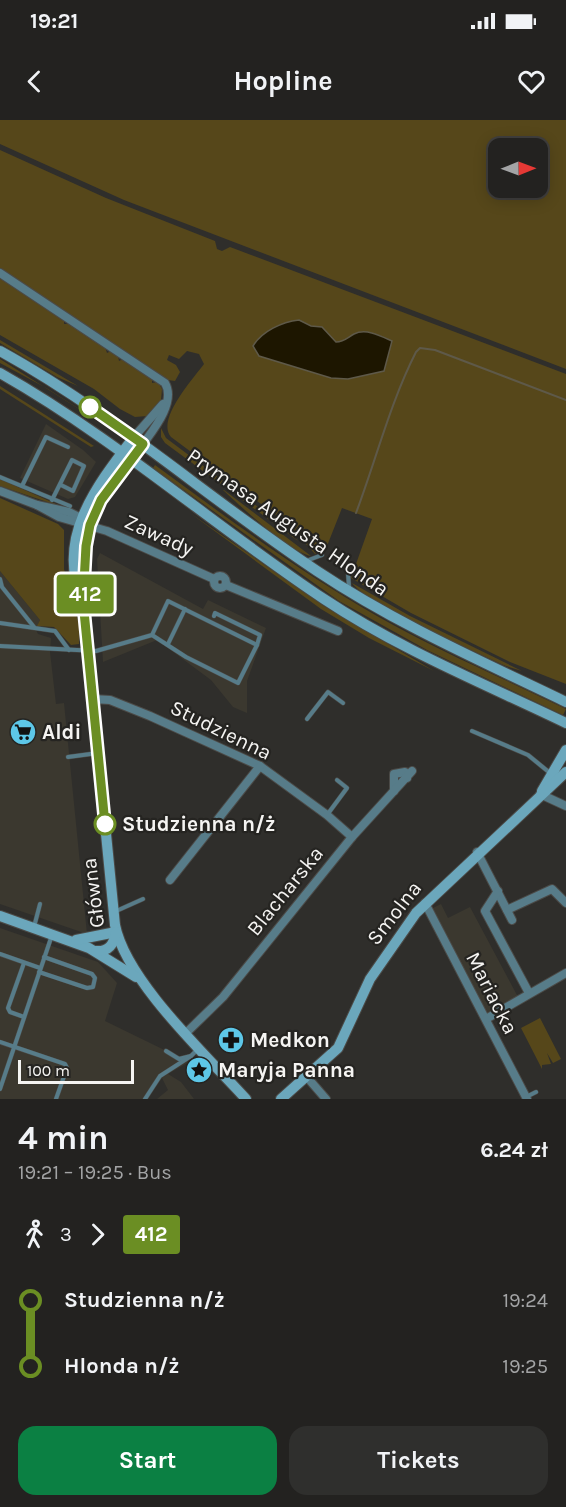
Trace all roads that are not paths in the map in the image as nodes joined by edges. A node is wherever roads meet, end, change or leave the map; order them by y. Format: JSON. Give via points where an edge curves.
{"nodes":[{"id":1,"x":0,"y":273,"type":"edge"},
{"id":2,"x":0,"y":351,"type":"edge"},
{"id":3,"x":0,"y":373,"type":"edge"},
{"id":4,"x":138,"y":441,"type":"junction"},
{"id":5,"x":68,"y":447,"type":"dead end"},
{"id":6,"x":126,"y":456,"type":"junction"},
{"id":7,"x":0,"y":477,"type":"edge"},
{"id":8,"x":61,"y":485,"type":"junction"},
{"id":9,"x":22,"y":486,"type":"junction"},
{"id":10,"x":0,"y":491,"type":"edge"},
{"id":11,"x":52,"y":500,"type":"junction"},
{"id":12,"x":37,"y":505,"type":"junction"},
{"id":13,"x":67,"y":507,"type":"junction"},
{"id":14,"x":83,"y":522,"type":"junction"},
{"id":15,"x":322,"y":555,"type":"dead end"},
{"id":16,"x":303,"y":562,"type":"junction"},
{"id":17,"x":348,"y":573,"type":"dead end"},
{"id":18,"x":0,"y":579,"type":"edge"},
{"id":19,"x":350,"y":592,"type":"junction"},
{"id":20,"x":185,"y":609,"type":"junction"},
{"id":21,"x":213,"y":616,"type":"dead end"},
{"id":22,"x":0,"y":623,"type":"edge"},
{"id":23,"x":34,"y":627,"type":"junction"},
{"id":24,"x":338,"y":631,"type":"dead end"},
{"id":25,"x":152,"y":635,"type":"junction"},
{"id":26,"x":168,"y":644,"type":"junction"},
{"id":27,"x":257,"y":645,"type":"junction"},
{"id":28,"x":0,"y":646,"type":"edge"},
{"id":29,"x":69,"y":650,"type":"junction"},
{"id":30,"x":88,"y":651,"type":"junction"},
{"id":31,"x":93,"y":699,"type":"junction"},
{"id":32,"x":566,"y":702,"type":"edge"},
{"id":33,"x":343,"y":703,"type":"dead end"},
{"id":34,"x":307,"y":719,"type":"dead end"},
{"id":35,"x":566,"y":723,"type":"edge"},
{"id":36,"x":472,"y":731,"type":"dead end"},
{"id":37,"x":566,"y":750,"type":"edge"},
{"id":38,"x":98,"y":753,"type":"junction"},
{"id":39,"x":68,"y":757,"type":"dead end"},
{"id":40,"x":260,"y":766,"type":"junction"},
{"id":41,"x":566,"y":772,"type":"edge"},
{"id":42,"x":409,"y":774,"type":"dead end"},
{"id":43,"x":552,"y":774,"type":"junction"},
{"id":44,"x":337,"y":780,"type":"dead end"},
{"id":45,"x":540,"y":794,"type":"junction"},
{"id":46,"x":566,"y":806,"type":"edge"},
{"id":47,"x":327,"y":815,"type":"junction"},
{"id":48,"x":352,"y":837,"type":"junction"},
{"id":49,"x":477,"y":852,"type":"junction"},
{"id":50,"x":170,"y":880,"type":"dead end"},
{"id":51,"x":498,"y":891,"type":"junction"},
{"id":52,"x":143,"y":899,"type":"dead end"},
{"id":53,"x":425,"y":903,"type":"junction"},
{"id":54,"x":566,"y":903,"type":"edge"},
{"id":55,"x":40,"y":904,"type":"dead end"},
{"id":56,"x":507,"y":910,"type":"junction"},
{"id":57,"x":113,"y":912,"type":"junction"},
{"id":58,"x":0,"y":916,"type":"edge"},
{"id":59,"x":512,"y":920,"type":"dead end"},
{"id":60,"x":34,"y":927,"type":"junction"},
{"id":61,"x":117,"y":932,"type":"junction"},
{"id":62,"x":52,"y":934,"type":"junction"},
{"id":63,"x":71,"y":940,"type":"junction"},
{"id":64,"x":96,"y":951,"type":"junction"},
{"id":65,"x":0,"y":954,"type":"edge"},
{"id":66,"x":45,"y":957,"type":"junction"},
{"id":67,"x":24,"y":963,"type":"junction"},
{"id":68,"x":40,"y":970,"type":"junction"},
{"id":69,"x":566,"y":973,"type":"edge"},
{"id":70,"x":139,"y":978,"type":"junction"},
{"id":71,"x":529,"y":993,"type":"junction"},
{"id":72,"x":24,"y":1017,"type":"junction"},
{"id":73,"x":486,"y":1019,"type":"junction"},
{"id":74,"x":186,"y":1033,"type":"junction"},
{"id":75,"x":0,"y":1042,"type":"edge"},
{"id":76,"x":15,"y":1047,"type":"junction"},
{"id":77,"x":200,"y":1048,"type":"junction"},
{"id":78,"x":166,"y":1051,"type":"dead end"},
{"id":79,"x":191,"y":1056,"type":"junction"},
{"id":80,"x":306,"y":1076,"type":"junction"},
{"id":81,"x":0,"y":1089,"type":"edge"},
{"id":82,"x":536,"y":1092,"type":"dead end"},
{"id":83,"x":526,"y":1098,"type":"edge"},
{"id":84,"x":56,"y":1099,"type":"edge"},
{"id":85,"x":145,"y":1099,"type":"edge"},
{"id":86,"x":246,"y":1099,"type":"edge"},
{"id":87,"x":281,"y":1099,"type":"edge"},
{"id":88,"x":326,"y":1099,"type":"edge"}],
"edges":[{"from":1,"to":4,"type":"street","via":[[162,380],[168,391],[167,400],[154,429]]},
{"from":2,"to":4,"type":"street","name":"Prymasa Augusta Hlonda"},
{"from":3,"to":6,"type":"street","name":"Prymasa Augusta Hlonda"},
{"from":4,"to":6,"type":"street","name":"Główna"},
{"from":4,"to":16,"type":"street","name":"Prymasa Augusta Hlonda"},
{"from":5,"to":9,"type":"lane","via":[[46,437]]},
{"from":6,"to":14,"type":"street","name":"Główna","via":[[101,500]]},
{"from":6,"to":35,"type":"street","name":"Prymasa Augusta Hlonda","via":[[344,612]]},
{"from":7,"to":9,"type":"lane"},
{"from":8,"to":8,"type":"lane","via":[[73,491],[84,466],[72,460]]},
{"from":8,"to":11,"type":"lane"},
{"from":9,"to":11,"type":"lane"},
{"from":10,"to":12,"type":"street","name":"Zawady"},
{"from":11,"to":13,"type":"lane"},
{"from":12,"to":13,"type":"street","name":"Zawady"},
{"from":12,"to":14,"type":"street","name":"Zawady"},
{"from":13,"to":14,"type":"street","name":"Zawady"},
{"from":14,"to":24,"type":"street","name":"Zawady","via":[[214,579],[223,576],[226,585]]},
{"from":14,"to":30,"type":"street","name":"Główna","via":[[83,601]]},
{"from":15,"to":16,"type":"lane"},
{"from":16,"to":19,"type":"street","name":"Prymasa Augusta Hlonda"},
{"from":17,"to":19,"type":"lane"},
{"from":18,"to":23,"type":"lane"},
{"from":19,"to":32,"type":"street","name":"Prymasa Augusta Hlonda","via":[[423,633]]},
{"from":20,"to":25,"type":"lane","via":[[168,601]]},
{"from":20,"to":26,"type":"lane"},
{"from":20,"to":27,"type":"lane"},
{"from":21,"to":27,"type":"lane","via":[[215,613],[260,635]]},
{"from":22,"to":23,"type":"lane"},
{"from":23,"to":29,"type":"lane","via":[[55,631]]},
{"from":25,"to":26,"type":"lane"},
{"from":25,"to":30,"type":"lane"},
{"from":26,"to":27,"type":"lane","via":[[238,683]]},
{"from":28,"to":29,"type":"lane"},
{"from":29,"to":30,"type":"lane"},
{"from":30,"to":31,"type":"street","name":"Główna"},
{"from":31,"to":38,"type":"street","name":"Główna"},
{"from":31,"to":40,"type":"street","name":"Studzienna","via":[[110,700],[150,716]]},
{"from":33,"to":34,"type":"lane","via":[[328,692]]},
{"from":36,"to":43,"type":"lane","via":[[528,755]]},
{"from":37,"to":43,"type":"street","name":"Smolna"},
{"from":38,"to":39,"type":"lane"},
{"from":38,"to":57,"type":"street","name":"Główna"},
{"from":40,"to":47,"type":"street","name":"Studzienna"},
{"from":40,"to":50,"type":"street"},
{"from":41,"to":45,"type":"street","name":"Smolna"},
{"from":42,"to":48,"type":"street","name":"Blacharska"},
{"from":43,"to":45,"type":"street","name":"Smolna"},
{"from":44,"to":47,"type":"lane","via":[[347,788]]},
{"from":45,"to":46,"type":"street"},
{"from":45,"to":49,"type":"street","name":"Smolna"},
{"from":47,"to":48,"type":"street","name":"Studzienna"},
{"from":48,"to":74,"type":"street","name":"Blacharska","via":[[234,983]]},
{"from":49,"to":51,"type":"street"},
{"from":49,"to":53,"type":"street","name":"Smolna"},
{"from":51,"to":56,"type":"street"},
{"from":51,"to":71,"type":"street","via":[[485,911]]},
{"from":52,"to":57,"type":"lane"},
{"from":53,"to":73,"type":"street","name":"Mariacka"},
{"from":53,"to":80,"type":"street","name":"Smolna","via":[[402,929],[370,979],[338,1048]]},
{"from":54,"to":56,"type":"street","via":[[552,888]]},
{"from":55,"to":60,"type":"lane"},
{"from":56,"to":59,"type":"street"},
{"from":57,"to":61,"type":"street","name":"Główna"},
{"from":58,"to":60,"type":"street"},
{"from":60,"to":62,"type":"street"},
{"from":61,"to":63,"type":"street"},
{"from":61,"to":64,"type":"street","via":[[112,945],[105,951]]},
{"from":61,"to":70,"type":"street","name":"Główna"},
{"from":62,"to":63,"type":"street"},
{"from":62,"to":66,"type":"lane"},
{"from":63,"to":64,"type":"street"},
{"from":64,"to":70,"type":"street"},
{"from":65,"to":67,"type":"lane"},
{"from":66,"to":68,"type":"lane"},
{"from":66,"to":68,"type":"lane","via":[[92,974],[93,987]]},
{"from":67,"to":68,"type":"lane"},
{"from":67,"to":72,"type":"lane","via":[[8,1008]]},
{"from":68,"to":72,"type":"lane"},
{"from":69,"to":71,"type":"street"},
{"from":70,"to":74,"type":"street","name":"Główna"},
{"from":71,"to":73,"type":"street"},
{"from":72,"to":76,"type":"lane"},
{"from":73,"to":83,"type":"street","name":"Mariacka"},
{"from":74,"to":77,"type":"street","name":"Główna"},
{"from":75,"to":76,"type":"lane"},
{"from":76,"to":81,"type":"lane"},
{"from":76,"to":84,"type":"lane","via":[[65,1064]]},
{"from":77,"to":79,"type":"lane"},
{"from":77,"to":86,"type":"street","name":"Główna"},
{"from":78,"to":79,"type":"lane","via":[[178,1059]]},
{"from":79,"to":85,"type":"lane","via":[[160,1076]]},
{"from":80,"to":87,"type":"street","name":"Smolna"},
{"from":80,"to":88,"type":"street"},
{"from":82,"to":83,"type":"lane"}]}
